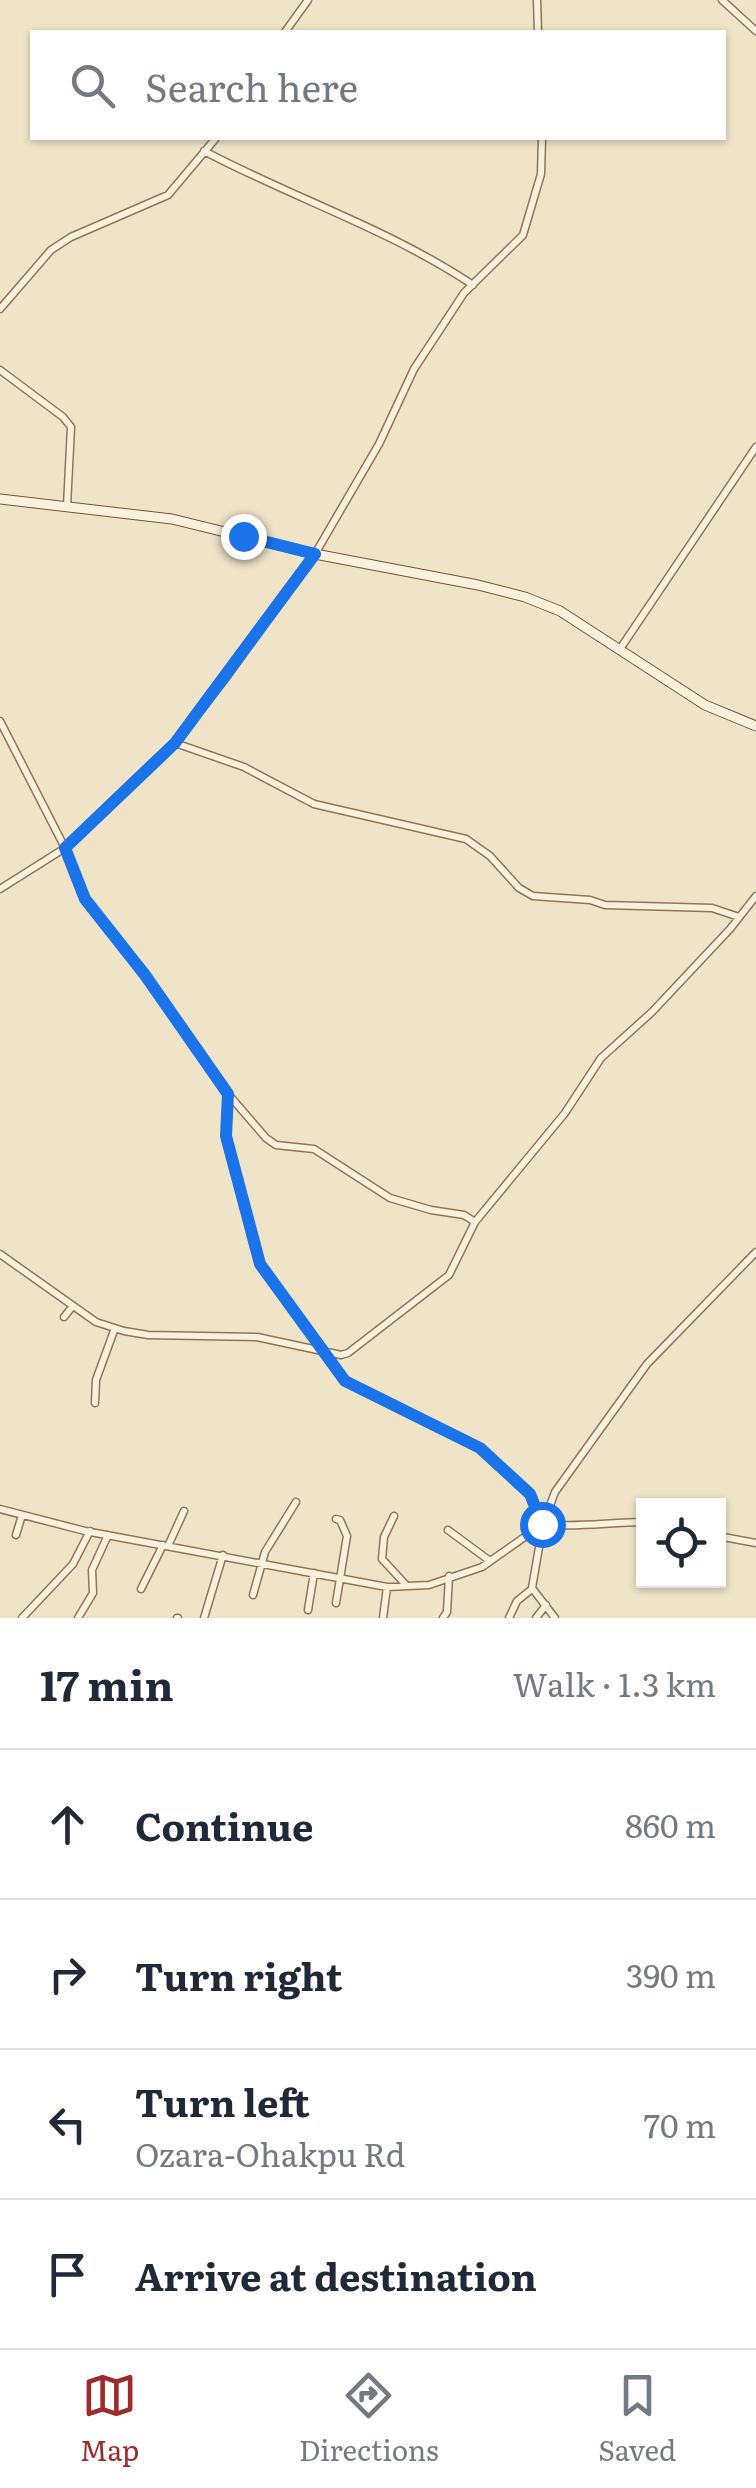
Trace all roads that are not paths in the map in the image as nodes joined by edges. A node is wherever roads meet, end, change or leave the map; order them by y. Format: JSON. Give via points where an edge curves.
{"nodes":[{"id":1,"x":308,"y":0,"type":"edge"},
{"id":2,"x":536,"y":0,"type":"edge"},
{"id":3,"x":722,"y":0,"type":"edge"},
{"id":4,"x":286,"y":30,"type":"edge"},
{"id":5,"x":538,"y":30,"type":"edge"},
{"id":6,"x":756,"y":31,"type":"edge"},
{"id":7,"x":214,"y":140,"type":"edge"},
{"id":8,"x":542,"y":140,"type":"edge"},
{"id":9,"x":204,"y":152,"type":"junction"},
{"id":10,"x":473,"y":285,"type":"junction"},
{"id":11,"x":0,"y":308,"type":"edge"},
{"id":12,"x":0,"y":370,"type":"edge"},
{"id":13,"x":756,"y":447,"type":"edge"},
{"id":14,"x":0,"y":499,"type":"edge"},
{"id":15,"x":68,"y":506,"type":"junction"},
{"id":16,"x":315,"y":554,"type":"junction"},
{"id":17,"x":620,"y":649,"type":"junction"},
{"id":18,"x":0,"y":720,"type":"edge"},
{"id":19,"x":756,"y":726,"type":"edge"},
{"id":20,"x":175,"y":743,"type":"junction"},
{"id":21,"x":65,"y":848,"type":"junction"},
{"id":22,"x":0,"y":889,"type":"edge"},
{"id":23,"x":756,"y":896,"type":"edge"},
{"id":24,"x":739,"y":917,"type":"junction"},
{"id":25,"x":228,"y":1094,"type":"junction"},
{"id":26,"x":475,"y":1222,"type":"junction"},
{"id":27,"x":756,"y":1252,"type":"edge"},
{"id":28,"x":0,"y":1254,"type":"edge"},
{"id":29,"x":72,"y":1307,"type":"junction"},
{"id":30,"x":64,"y":1317,"type":"dead end"},
{"id":31,"x":115,"y":1328,"type":"junction"},
{"id":32,"x":324,"y":1351,"type":"junction"},
{"id":33,"x":95,"y":1403,"type":"dead end"},
{"id":34,"x":296,"y":1502,"type":"dead end"},
{"id":35,"x":0,"y":1509,"type":"edge"},
{"id":36,"x":184,"y":1511,"type":"dead end"},
{"id":37,"x":22,"y":1515,"type":"junction"},
{"id":38,"x":394,"y":1516,"type":"dead end"},
{"id":39,"x":336,"y":1519,"type":"dead end"},
{"id":40,"x":636,"y":1522,"type":"edge"},
{"id":41,"x":542,"y":1524,"type":"junction"},
{"id":42,"x":448,"y":1530,"type":"dead end"},
{"id":43,"x":90,"y":1532,"type":"junction"},
{"id":44,"x":16,"y":1535,"type":"dead end"},
{"id":45,"x":108,"y":1535,"type":"junction"},
{"id":46,"x":726,"y":1537,"type":"edge"},
{"id":47,"x":756,"y":1542,"type":"edge"},
{"id":48,"x":166,"y":1546,"type":"junction"},
{"id":49,"x":223,"y":1556,"type":"junction"},
{"id":50,"x":490,"y":1561,"type":"junction"},
{"id":51,"x":263,"y":1563,"type":"junction"},
{"id":52,"x":314,"y":1573,"type":"junction"},
{"id":53,"x":449,"y":1576,"type":"junction"},
{"id":54,"x":340,"y":1578,"type":"junction"},
{"id":55,"x":407,"y":1586,"type":"junction"},
{"id":56,"x":141,"y":1588,"type":"dead end"},
{"id":57,"x":387,"y":1588,"type":"junction"},
{"id":58,"x":532,"y":1588,"type":"junction"},
{"id":59,"x":254,"y":1594,"type":"dead end"},
{"id":60,"x":336,"y":1604,"type":"dead end"},
{"id":61,"x":546,"y":1605,"type":"junction"},
{"id":62,"x":308,"y":1610,"type":"dead end"},
{"id":63,"x":22,"y":1618,"type":"edge"},
{"id":64,"x":78,"y":1618,"type":"edge"},
{"id":65,"x":204,"y":1618,"type":"edge"},
{"id":66,"x":383,"y":1618,"type":"edge"},
{"id":67,"x":443,"y":1618,"type":"edge"},
{"id":68,"x":508,"y":1618,"type":"edge"},
{"id":69,"x":536,"y":1618,"type":"edge"},
{"id":70,"x":556,"y":1618,"type":"edge"}],
"edges":[{"from":1,"to":4,"type":"street"},
{"from":2,"to":5,"type":"street"},
{"from":3,"to":6,"type":"street"},
{"from":7,"to":9,"type":"street"},
{"from":8,"to":10,"type":"street","via":[[541,174],[523,235]]},
{"from":9,"to":10,"type":"street","via":[[410,246]]},
{"from":9,"to":11,"type":"street","via":[[168,194],[51,250]]},
{"from":10,"to":16,"type":"street","via":[[414,369]]},
{"from":12,"to":15,"type":"street","via":[[71,427]]},
{"from":13,"to":17,"type":"street"},
{"from":14,"to":15,"type":"main road"},
{"from":15,"to":16,"type":"main road","via":[[172,519]]},
{"from":16,"to":17,"type":"main road","via":[[526,598]]},
{"from":16,"to":20,"type":"street"},
{"from":17,"to":19,"type":"main road","via":[[706,705]]},
{"from":18,"to":21,"type":"street"},
{"from":20,"to":21,"type":"street"},
{"from":20,"to":24,"type":"street","via":[[244,767],[314,804],[466,839],[533,896],[712,908]]},
{"from":21,"to":22,"type":"street"},
{"from":21,"to":25,"type":"street","via":[[85,899]]},
{"from":23,"to":24,"type":"street"},
{"from":24,"to":26,"type":"street","via":[[601,1058]]},
{"from":25,"to":26,"type":"street","via":[[276,1145],[314,1149],[390,1198]]},
{"from":25,"to":32,"type":"street","via":[[226,1136],[260,1264]]},
{"from":26,"to":32,"type":"street","via":[[448,1275],[348,1354]]},
{"from":27,"to":41,"type":"street","via":[[647,1364],[555,1492]]},
{"from":28,"to":29,"type":"street"},
{"from":29,"to":30,"type":"street"},
{"from":29,"to":31,"type":"street"},
{"from":31,"to":32,"type":"street","via":[[257,1337]]},
{"from":31,"to":33,"type":"street"},
{"from":32,"to":41,"type":"street","via":[[345,1381],[480,1448],[530,1494]]},
{"from":34,"to":51,"type":"street"},
{"from":35,"to":37,"type":"street"},
{"from":36,"to":48,"type":"street"},
{"from":37,"to":43,"type":"street"},
{"from":37,"to":44,"type":"street"},
{"from":38,"to":55,"type":"street","via":[[382,1559]]},
{"from":39,"to":54,"type":"street","via":[[348,1536]]},
{"from":40,"to":41,"type":"street"},
{"from":41,"to":50,"type":"street"},
{"from":41,"to":58,"type":"street"},
{"from":42,"to":50,"type":"street"},
{"from":43,"to":45,"type":"street"},
{"from":43,"to":63,"type":"street","via":[[73,1564]]},
{"from":45,"to":48,"type":"street"},
{"from":45,"to":64,"type":"street","via":[[92,1570],[93,1594]]},
{"from":46,"to":47,"type":"street"},
{"from":48,"to":49,"type":"street"},
{"from":48,"to":56,"type":"street"},
{"from":49,"to":51,"type":"street"},
{"from":49,"to":65,"type":"street"},
{"from":50,"to":53,"type":"street"},
{"from":51,"to":52,"type":"street"},
{"from":51,"to":59,"type":"street"},
{"from":52,"to":54,"type":"street"},
{"from":52,"to":62,"type":"street"},
{"from":53,"to":55,"type":"street"},
{"from":53,"to":67,"type":"street"},
{"from":54,"to":57,"type":"street"},
{"from":54,"to":60,"type":"street"},
{"from":55,"to":57,"type":"street"},
{"from":57,"to":66,"type":"street"},
{"from":58,"to":61,"type":"street"},
{"from":58,"to":68,"type":"street"},
{"from":61,"to":69,"type":"street"},
{"from":61,"to":70,"type":"street"}]}
